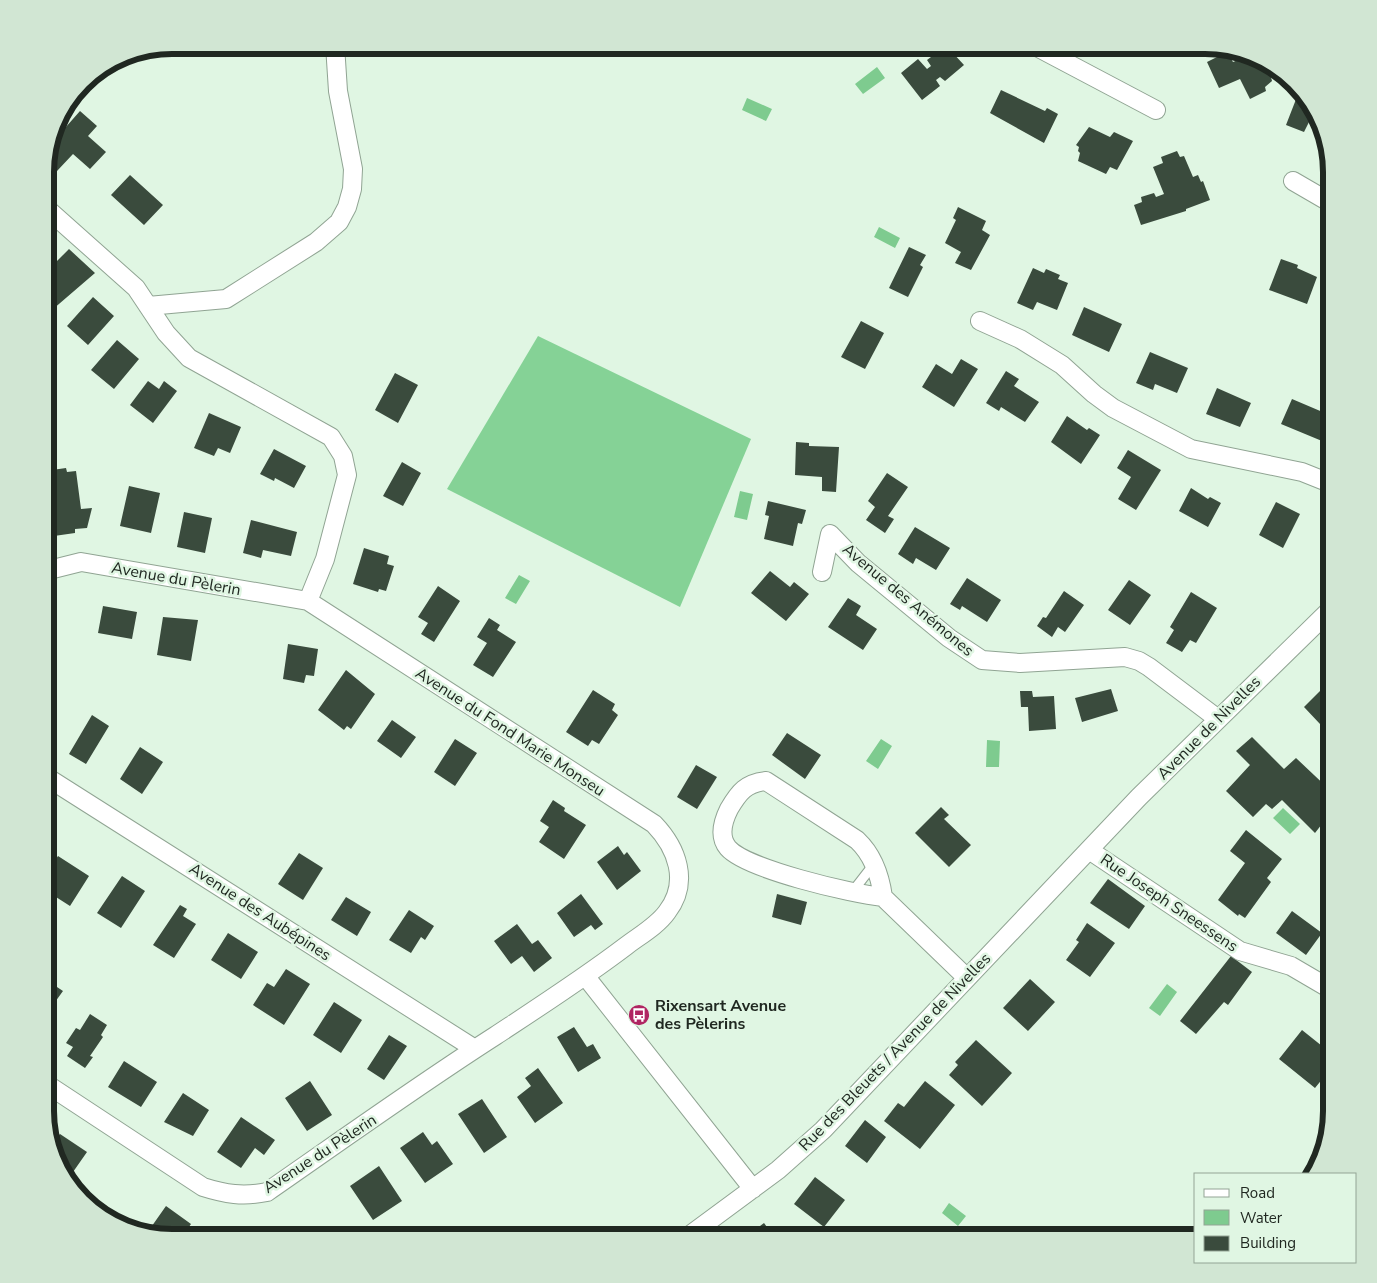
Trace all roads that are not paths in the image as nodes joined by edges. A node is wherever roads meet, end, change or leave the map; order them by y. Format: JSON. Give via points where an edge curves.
{"nodes":[{"id":1,"x":336,"y":54,"type":"edge"},
{"id":2,"x":1050,"y":54,"type":"edge"},
{"id":3,"x":1156,"y":110,"type":"dead end"},
{"id":4,"x":1293,"y":181,"type":"dead end"},
{"id":5,"x":1323,"y":198,"type":"edge"},
{"id":6,"x":54,"y":215,"type":"edge"},
{"id":7,"x":148,"y":306,"type":"junction"},
{"id":8,"x":980,"y":320,"type":"dead end"},
{"id":9,"x":1323,"y":480,"type":"edge"},
{"id":10,"x":54,"y":569,"type":"edge"},
{"id":11,"x":822,"y":572,"type":"dead end"},
{"id":12,"x":308,"y":602,"type":"junction"},
{"id":13,"x":1323,"y":617,"type":"edge"},
{"id":14,"x":1218,"y":719,"type":"junction"},
{"id":15,"x":54,"y":782,"type":"edge"},
{"id":16,"x":1089,"y":850,"type":"junction"},
{"id":17,"x":874,"y":864,"type":"junction"},
{"id":18,"x":853,"y":891,"type":"junction"},
{"id":19,"x":883,"y":897,"type":"junction"},
{"id":20,"x":586,"y":977,"type":"junction"},
{"id":21,"x":967,"y":978,"type":"junction"},
{"id":22,"x":1323,"y":985,"type":"edge"},
{"id":23,"x":475,"y":1049,"type":"junction"},
{"id":24,"x":54,"y":1088,"type":"edge"},
{"id":25,"x":753,"y":1189,"type":"junction"},
{"id":26,"x":698,"y":1229,"type":"edge"}],
"edges":[{"from":1,"to":7,"type":"street","via":[[338,91],[353,169],[352,189],[339,222],[316,242],[226,299]]},
{"from":2,"to":3,"type":"street"},
{"from":4,"to":5,"type":"street"},
{"from":6,"to":7,"type":"street","via":[[136,288]]},
{"from":7,"to":12,"type":"street","via":[[166,334],[189,358],[331,437],[343,456],[347,475],[325,559]]},
{"from":8,"to":9,"type":"street","via":[[1020,339],[1062,365],[1113,408],[1191,449],[1302,472]]},
{"from":10,"to":12,"type":"street","name":"Avenue du Pèlerin","via":[[81,562]]},
{"from":11,"to":14,"type":"street","name":"Avenue des Anémones","via":[[830,534],[858,563],[949,638],[982,660],[1020,663],[1125,657],[1149,667]]},
{"from":12,"to":20,"type":"street","name":"Avenue du Fond Marie Monseu","via":[[654,824],[668,838],[679,875],[667,912]]},
{"from":13,"to":14,"type":"street","name":"Avenue de Nivelles"},
{"from":14,"to":16,"type":"street","name":"Avenue de Nivelles"},
{"from":15,"to":23,"type":"street","name":"Avenue des Aubépines"},
{"from":16,"to":21,"type":"street","name":"Rue des Bleuets / Avenue de Nivelles"},
{"from":16,"to":22,"type":"street","name":"Rue Joseph Sneessens","via":[[1240,951],[1291,966]]},
{"from":17,"to":18,"type":"lane"},
{"from":17,"to":18,"type":"street","via":[[868,851],[857,840],[775,785],[766,781],[744,787],[722,828],[722,839],[731,851],[754,864]]},
{"from":17,"to":19,"type":"street"},
{"from":18,"to":19,"type":"street"},
{"from":19,"to":21,"type":"street"},
{"from":20,"to":23,"type":"street","name":"Avenue du Pèlerin"},
{"from":20,"to":25,"type":"street"},
{"from":21,"to":25,"type":"street","name":"Rue des Bleuets / Avenue de Nivelles","via":[[823,1130]]},
{"from":23,"to":24,"type":"street","name":"Avenue du Pèlerin","via":[[267,1192],[251,1195],[229,1195],[202,1187]]},
{"from":25,"to":26,"type":"street","name":"Rue des Bleuets / Avenue de Nivelles"}]}
